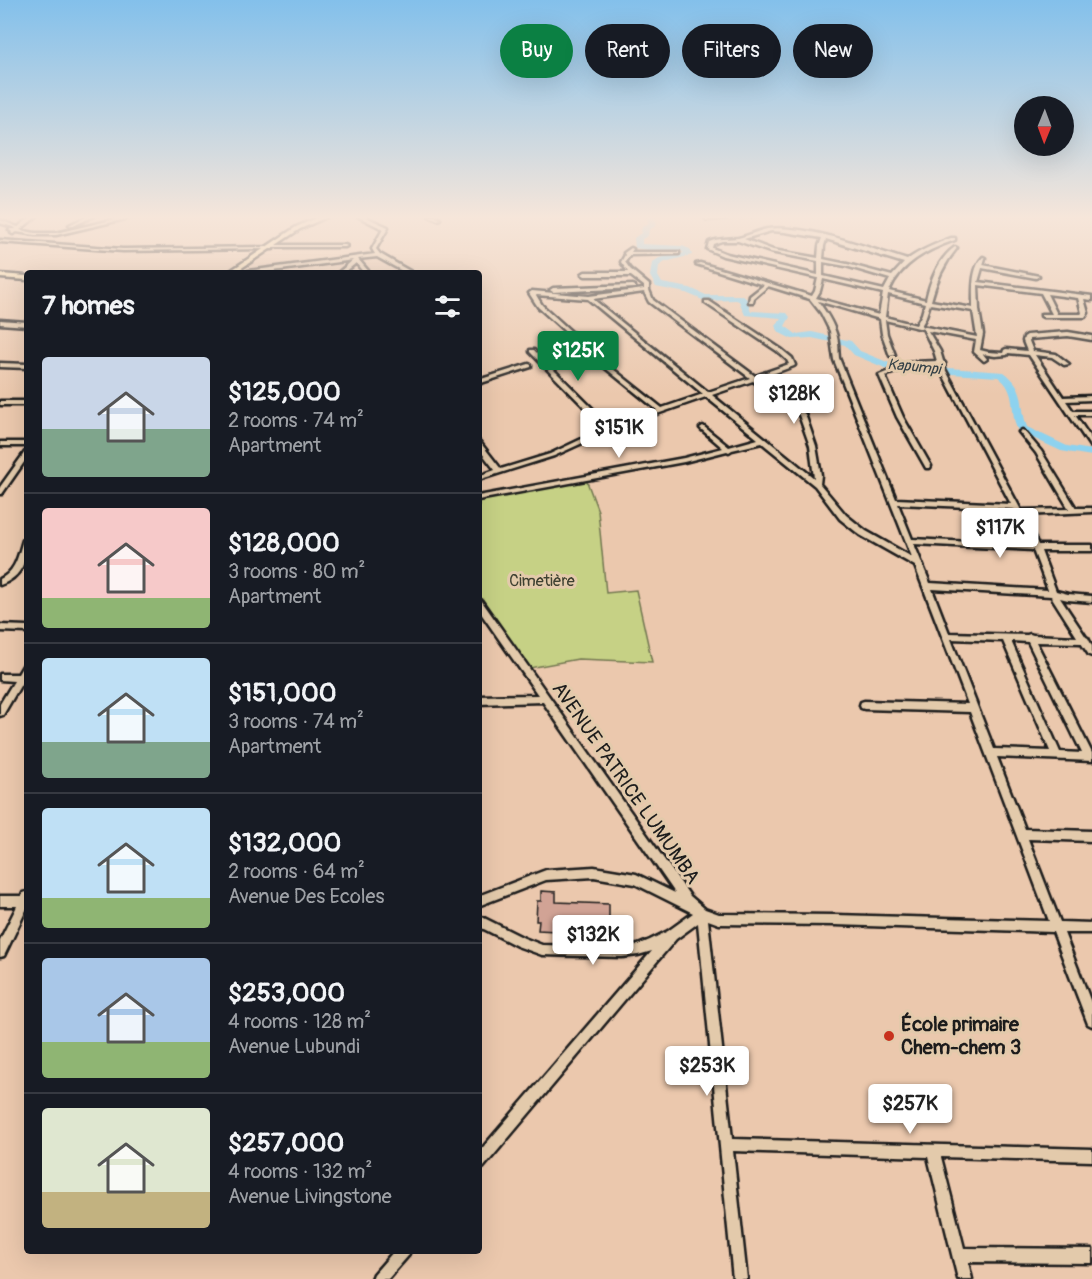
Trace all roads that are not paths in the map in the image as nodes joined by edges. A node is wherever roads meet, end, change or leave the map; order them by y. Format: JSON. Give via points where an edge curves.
{"nodes":[{"id":1,"x":0,"y":276,"type":"edge"},
{"id":2,"x":634,"y":276,"type":"edge"},
{"id":3,"x":736,"y":276,"type":"edge"},
{"id":4,"x":816,"y":276,"type":"edge"},
{"id":5,"x":886,"y":276,"type":"edge"},
{"id":6,"x":895,"y":276,"type":"edge"},
{"id":7,"x":938,"y":276,"type":"edge"},
{"id":8,"x":977,"y":276,"type":"edge"},
{"id":9,"x":822,"y":277,"type":"junction"},
{"id":10,"x":24,"y":278,"type":"edge"},
{"id":11,"x":893,"y":278,"type":"junction"},
{"id":12,"x":975,"y":283,"type":"junction"},
{"id":13,"x":767,"y":285,"type":"junction"},
{"id":14,"x":646,"y":287,"type":"junction"},
{"id":15,"x":1075,"y":288,"type":"dead end"},
{"id":16,"x":553,"y":290,"type":"dead end"},
{"id":17,"x":886,"y":292,"type":"junction"},
{"id":18,"x":1044,"y":293,"type":"junction"},
{"id":19,"x":1066,"y":295,"type":"junction"},
{"id":20,"x":589,"y":297,"type":"junction"},
{"id":21,"x":1081,"y":297,"type":"junction"},
{"id":22,"x":1092,"y":298,"type":"edge"},
{"id":23,"x":813,"y":299,"type":"junction"},
{"id":24,"x":751,"y":301,"type":"dead end"},
{"id":25,"x":707,"y":302,"type":"dead end"},
{"id":26,"x":928,"y":302,"type":"junction"},
{"id":27,"x":976,"y":309,"type":"junction"},
{"id":28,"x":1043,"y":315,"type":"dead end"},
{"id":29,"x":1054,"y":315,"type":"junction"},
{"id":30,"x":880,"y":316,"type":"junction"},
{"id":31,"x":0,"y":322,"type":"edge"},
{"id":32,"x":24,"y":324,"type":"edge"},
{"id":33,"x":1078,"y":325,"type":"junction"},
{"id":34,"x":917,"y":327,"type":"junction"},
{"id":35,"x":925,"y":330,"type":"junction"},
{"id":36,"x":1092,"y":338,"type":"edge"},
{"id":37,"x":978,"y":339,"type":"junction"},
{"id":38,"x":977,"y":350,"type":"junction"},
{"id":39,"x":532,"y":351,"type":"dead end"},
{"id":40,"x":1030,"y":352,"type":"junction"},
{"id":41,"x":892,"y":355,"type":"dead end"},
{"id":42,"x":984,"y":359,"type":"dead end"},
{"id":43,"x":942,"y":363,"type":"junction"},
{"id":44,"x":1066,"y":364,"type":"dead end"},
{"id":45,"x":0,"y":365,"type":"edge"},
{"id":46,"x":24,"y":366,"type":"edge"},
{"id":47,"x":529,"y":366,"type":"dead end"},
{"id":48,"x":755,"y":378,"type":"junction"},
{"id":49,"x":482,"y":381,"type":"edge"},
{"id":50,"x":708,"y":394,"type":"junction"},
{"id":51,"x":1092,"y":398,"type":"edge"},
{"id":52,"x":1061,"y":399,"type":"junction"},
{"id":53,"x":0,"y":403,"type":"edge"},
{"id":54,"x":24,"y":403,"type":"edge"},
{"id":55,"x":660,"y":410,"type":"junction"},
{"id":56,"x":1071,"y":413,"type":"junction"},
{"id":57,"x":1092,"y":413,"type":"edge"},
{"id":58,"x":703,"y":428,"type":"dead end"},
{"id":59,"x":609,"y":429,"type":"junction"},
{"id":60,"x":1022,"y":432,"type":"dead end"},
{"id":61,"x":764,"y":440,"type":"junction"},
{"id":62,"x":0,"y":444,"type":"edge"},
{"id":63,"x":24,"y":444,"type":"edge"},
{"id":64,"x":1092,"y":445,"type":"edge"},
{"id":65,"x":482,"y":448,"type":"edge"},
{"id":66,"x":729,"y":450,"type":"junction"},
{"id":67,"x":24,"y":457,"type":"edge"},
{"id":68,"x":928,"y":465,"type":"dead end"},
{"id":69,"x":499,"y":471,"type":"junction"},
{"id":70,"x":482,"y":477,"type":"edge"},
{"id":71,"x":818,"y":484,"type":"junction"},
{"id":72,"x":0,"y":492,"type":"edge"},
{"id":73,"x":482,"y":497,"type":"edge"},
{"id":74,"x":894,"y":501,"type":"junction"},
{"id":75,"x":1017,"y":510,"type":"junction"},
{"id":76,"x":1092,"y":510,"type":"edge"},
{"id":77,"x":1074,"y":511,"type":"junction"},
{"id":78,"x":909,"y":541,"type":"junction"},
{"id":79,"x":1036,"y":548,"type":"junction"},
{"id":80,"x":1092,"y":548,"type":"edge"},
{"id":81,"x":24,"y":549,"type":"edge"},
{"id":82,"x":918,"y":564,"type":"junction"},
{"id":83,"x":0,"y":582,"type":"edge"},
{"id":84,"x":927,"y":586,"type":"junction"},
{"id":85,"x":1053,"y":592,"type":"junction"},
{"id":86,"x":1092,"y":599,"type":"edge"},
{"id":87,"x":482,"y":608,"type":"edge"},
{"id":88,"x":0,"y":627,"type":"edge"},
{"id":89,"x":24,"y":629,"type":"edge"},
{"id":90,"x":946,"y":636,"type":"junction"},
{"id":91,"x":1005,"y":637,"type":"junction"},
{"id":92,"x":1030,"y":637,"type":"junction"},
{"id":93,"x":1085,"y":640,"type":"junction"},
{"id":94,"x":1092,"y":653,"type":"edge"},
{"id":95,"x":24,"y":671,"type":"edge"},
{"id":96,"x":0,"y":677,"type":"edge"},
{"id":97,"x":20,"y":678,"type":"junction"},
{"id":98,"x":546,"y":698,"type":"junction"},
{"id":99,"x":482,"y":700,"type":"edge"},
{"id":100,"x":864,"y":705,"type":"dead end"},
{"id":101,"x":973,"y":708,"type":"junction"},
{"id":102,"x":0,"y":712,"type":"edge"},
{"id":103,"x":990,"y":753,"type":"junction"},
{"id":104,"x":1057,"y":756,"type":"junction"},
{"id":105,"x":1091,"y":758,"type":"edge"},
{"id":106,"x":1021,"y":834,"type":"junction"},
{"id":107,"x":1092,"y":836,"type":"edge"},
{"id":108,"x":482,"y":899,"type":"edge"},
{"id":109,"x":24,"y":900,"type":"edge"},
{"id":110,"x":0,"y":901,"type":"edge"},
{"id":111,"x":24,"y":904,"type":"edge"},
{"id":112,"x":702,"y":913,"type":"junction"},
{"id":113,"x":482,"y":922,"type":"edge"},
{"id":114,"x":1056,"y":926,"type":"junction"},
{"id":115,"x":1092,"y":928,"type":"edge"},
{"id":116,"x":672,"y":935,"type":"junction"},
{"id":117,"x":0,"y":952,"type":"edge"},
{"id":118,"x":1092,"y":1020,"type":"edge"},
{"id":119,"x":728,"y":1145,"type":"junction"},
{"id":120,"x":933,"y":1151,"type":"junction"},
{"id":121,"x":1092,"y":1155,"type":"edge"},
{"id":122,"x":482,"y":1158,"type":"edge"},
{"id":123,"x":401,"y":1254,"type":"edge"},
{"id":124,"x":959,"y":1256,"type":"junction"},
{"id":125,"x":1092,"y":1256,"type":"edge"},
{"id":126,"x":380,"y":1279,"type":"edge"},
{"id":127,"x":740,"y":1279,"type":"edge"},
{"id":128,"x":965,"y":1279,"type":"edge"}],
"edges":[{"from":1,"to":10,"type":"main road"},
{"from":2,"to":14,"type":"street"},
{"from":3,"to":13,"type":"street"},
{"from":4,"to":9,"type":"street"},
{"from":5,"to":11,"type":"street"},
{"from":6,"to":11,"type":"street"},
{"from":7,"to":26,"type":"street"},
{"from":8,"to":12,"type":"street"},
{"from":9,"to":17,"type":"street"},
{"from":9,"to":23,"type":"street"},
{"from":11,"to":17,"type":"street"},
{"from":12,"to":18,"type":"street"},
{"from":12,"to":27,"type":"street"},
{"from":13,"to":23,"type":"street"},
{"from":13,"to":24,"type":"street"},
{"from":14,"to":16,"type":"street"},
{"from":14,"to":20,"type":"street"},
{"from":14,"to":48,"type":"street","via":[[651,301]]},
{"from":15,"to":19,"type":"street"},
{"from":17,"to":26,"type":"street"},
{"from":17,"to":30,"type":"street"},
{"from":18,"to":19,"type":"street"},
{"from":18,"to":29,"type":"street"},
{"from":19,"to":21,"type":"street"},
{"from":20,"to":50,"type":"street"},
{"from":20,"to":55,"type":"street","via":[[532,293],[540,306]]},
{"from":21,"to":22,"type":"street"},
{"from":21,"to":33,"type":"street","via":[[1085,313]]},
{"from":23,"to":30,"type":"street"},
{"from":23,"to":74,"type":"street","via":[[834,339],[833,350]]},
{"from":25,"to":48,"type":"street","via":[[793,363]]},
{"from":26,"to":27,"type":"street"},
{"from":26,"to":34,"type":"street"},
{"from":27,"to":37,"type":"street"},
{"from":28,"to":29,"type":"street"},
{"from":29,"to":33,"type":"street"},
{"from":30,"to":34,"type":"street"},
{"from":30,"to":41,"type":"street"},
{"from":31,"to":32,"type":"street"},
{"from":33,"to":36,"type":"street"},
{"from":33,"to":40,"type":"street","via":[[1027,337]]},
{"from":34,"to":35,"type":"street"},
{"from":35,"to":37,"type":"street"},
{"from":35,"to":43,"type":"street"},
{"from":37,"to":38,"type":"street"},
{"from":38,"to":40,"type":"street","via":[[999,355],[1006,351]]},
{"from":38,"to":42,"type":"street"},
{"from":39,"to":59,"type":"street"},
{"from":40,"to":44,"type":"street","via":[[1054,355]]},
{"from":40,"to":52,"type":"street"},
{"from":43,"to":68,"type":"street","via":[[911,364],[882,375],[900,417]]},
{"from":43,"to":75,"type":"street"},
{"from":45,"to":46,"type":"street"},
{"from":47,"to":49,"type":"street"},
{"from":48,"to":50,"type":"street"},
{"from":48,"to":71,"type":"street","via":[[802,414],[813,446]]},
{"from":50,"to":55,"type":"street"},
{"from":50,"to":61,"type":"street"},
{"from":51,"to":52,"type":"street"},
{"from":52,"to":56,"type":"street"},
{"from":53,"to":54,"type":"street"},
{"from":55,"to":59,"type":"street"},
{"from":56,"to":57,"type":"street"},
{"from":56,"to":64,"type":"street"},
{"from":58,"to":66,"type":"street"},
{"from":59,"to":69,"type":"street","via":[[552,455]]},
{"from":60,"to":77,"type":"street","via":[[1039,452]]},
{"from":61,"to":66,"type":"street"},
{"from":61,"to":71,"type":"street"},
{"from":62,"to":63,"type":"street"},
{"from":65,"to":69,"type":"street"},
{"from":66,"to":73,"type":"street"},
{"from":67,"to":72,"type":"street"},
{"from":69,"to":70,"type":"street"},
{"from":71,"to":82,"type":"street","via":[[843,517],[862,533]]},
{"from":74,"to":75,"type":"street"},
{"from":74,"to":78,"type":"street"},
{"from":75,"to":77,"type":"street"},
{"from":75,"to":79,"type":"street"},
{"from":76,"to":77,"type":"street"},
{"from":78,"to":79,"type":"street"},
{"from":78,"to":82,"type":"street"},
{"from":79,"to":80,"type":"street"},
{"from":79,"to":85,"type":"street"},
{"from":81,"to":83,"type":"street","via":[[16,572]]},
{"from":82,"to":84,"type":"street"},
{"from":84,"to":85,"type":"street"},
{"from":84,"to":90,"type":"street"},
{"from":85,"to":86,"type":"street"},
{"from":85,"to":93,"type":"street"},
{"from":87,"to":98,"type":"street","name":"AVENUE PATRICE LUMUMBA"},
{"from":88,"to":89,"type":"street"},
{"from":90,"to":91,"type":"street"},
{"from":90,"to":101,"type":"street"},
{"from":91,"to":92,"type":"street"},
{"from":91,"to":104,"type":"street"},
{"from":92,"to":93,"type":"street"},
{"from":92,"to":105,"type":"street"},
{"from":93,"to":94,"type":"street"},
{"from":95,"to":97,"type":"street"},
{"from":96,"to":97,"type":"street"},
{"from":97,"to":102,"type":"street"},
{"from":98,"to":99,"type":"street"},
{"from":98,"to":112,"type":"street","name":"AVENUE PATRICE LUMUMBA","via":[[686,900]]},
{"from":100,"to":101,"type":"street"},
{"from":101,"to":103,"type":"street"},
{"from":103,"to":104,"type":"street"},
{"from":103,"to":106,"type":"street"},
{"from":104,"to":105,"type":"street"},
{"from":106,"to":107,"type":"street"},
{"from":106,"to":114,"type":"street"},
{"from":108,"to":112,"type":"street","via":[[546,875],[594,872],[636,879]]},
{"from":109,"to":110,"type":"street"},
{"from":111,"to":117,"type":"street"},
{"from":112,"to":114,"type":"street","via":[[719,919]]},
{"from":112,"to":116,"type":"street"},
{"from":112,"to":119,"type":"street"},
{"from":113,"to":116,"type":"street","via":[[542,950],[638,950]]},
{"from":114,"to":115,"type":"street"},
{"from":114,"to":118,"type":"street"},
{"from":116,"to":122,"type":"street"},
{"from":119,"to":120,"type":"street"},
{"from":119,"to":127,"type":"street"},
{"from":120,"to":121,"type":"street"},
{"from":120,"to":124,"type":"street"},
{"from":123,"to":126,"type":"street"},
{"from":124,"to":125,"type":"street"},
{"from":124,"to":128,"type":"street"}]}
